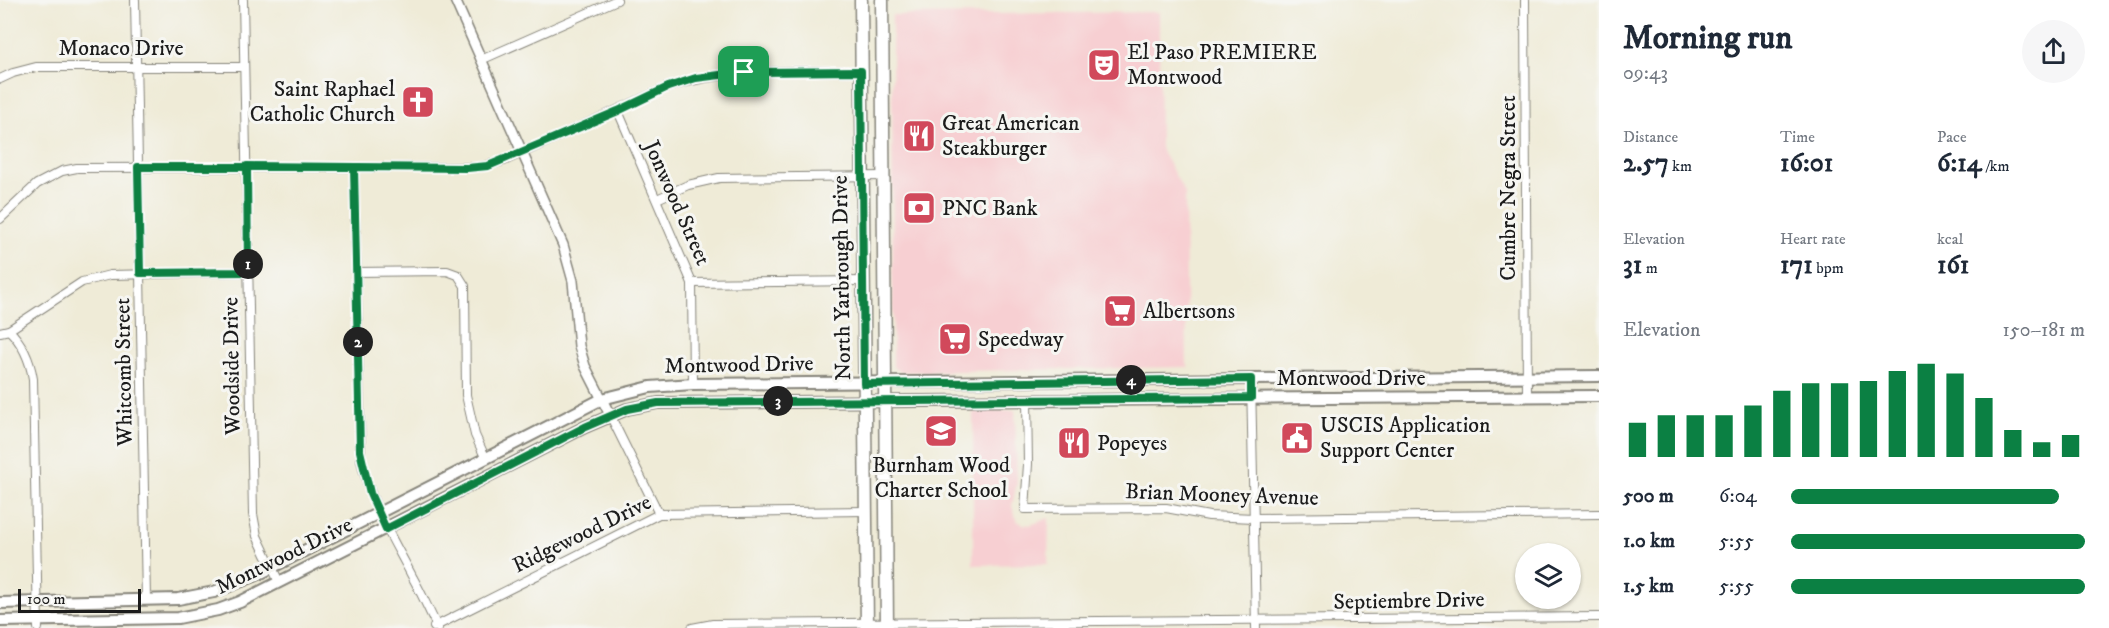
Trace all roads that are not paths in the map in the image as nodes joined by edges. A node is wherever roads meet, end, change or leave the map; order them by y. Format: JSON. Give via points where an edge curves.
{"nodes":[{"id":1,"x":135,"y":0,"type":"edge"},
{"id":2,"x":243,"y":0,"type":"edge"},
{"id":3,"x":454,"y":0,"type":"edge"},
{"id":4,"x":617,"y":0,"type":"edge"},
{"id":5,"x":861,"y":0,"type":"edge"},
{"id":6,"x":882,"y":0,"type":"edge"},
{"id":7,"x":1525,"y":0,"type":"edge"},
{"id":8,"x":481,"y":60,"type":"junction"},
{"id":9,"x":136,"y":67,"type":"junction"},
{"id":10,"x":244,"y":67,"type":"junction"},
{"id":11,"x":861,"y":71,"type":"junction"},
{"id":12,"x":0,"y":79,"type":"edge"},
{"id":13,"x":618,"y":111,"type":"junction"},
{"id":14,"x":523,"y":151,"type":"junction"},
{"id":15,"x":247,"y":166,"type":"junction"},
{"id":16,"x":138,"y":167,"type":"junction"},
{"id":17,"x":354,"y":167,"type":"junction"},
{"id":18,"x":862,"y":176,"type":"junction"},
{"id":19,"x":884,"y":176,"type":"junction"},
{"id":20,"x":657,"y":200,"type":"junction"},
{"id":21,"x":0,"y":219,"type":"edge"},
{"id":22,"x":248,"y":272,"type":"junction"},
{"id":23,"x":356,"y":272,"type":"junction"},
{"id":24,"x":140,"y":273,"type":"junction"},
{"id":25,"x":864,"y":281,"type":"junction"},
{"id":26,"x":692,"y":283,"type":"junction"},
{"id":27,"x":4,"y":331,"type":"edge"},
{"id":28,"x":1599,"y":376,"type":"edge"},
{"id":29,"x":1527,"y":377,"type":"junction"},
{"id":30,"x":1251,"y":379,"type":"junction"},
{"id":31,"x":884,"y":383,"type":"junction"},
{"id":32,"x":693,"y":384,"type":"junction"},
{"id":33,"x":864,"y":384,"type":"junction"},
{"id":34,"x":1527,"y":396,"type":"junction"},
{"id":35,"x":1599,"y":396,"type":"edge"},
{"id":36,"x":1251,"y":398,"type":"junction"},
{"id":37,"x":602,"y":399,"type":"junction"},
{"id":38,"x":1027,"y":400,"type":"junction"},
{"id":39,"x":864,"y":401,"type":"junction"},
{"id":40,"x":884,"y":401,"type":"junction"},
{"id":41,"x":610,"y":415,"type":"junction"},
{"id":42,"x":485,"y":457,"type":"junction"},
{"id":43,"x":866,"y":511,"type":"junction"},
{"id":44,"x":378,"y":512,"type":"junction"},
{"id":45,"x":659,"y":514,"type":"junction"},
{"id":46,"x":1599,"y":514,"type":"edge"},
{"id":47,"x":1254,"y":518,"type":"junction"},
{"id":48,"x":386,"y":529,"type":"junction"},
{"id":49,"x":271,"y":566,"type":"junction"},
{"id":50,"x":279,"y":582,"type":"junction"},
{"id":51,"x":146,"y":600,"type":"junction"},
{"id":52,"x":37,"y":602,"type":"junction"},
{"id":53,"x":0,"y":603,"type":"edge"},
{"id":54,"x":1599,"y":617,"type":"edge"},
{"id":55,"x":0,"y":621,"type":"edge"},
{"id":56,"x":38,"y":624,"type":"edge"},
{"id":57,"x":1256,"y":624,"type":"edge"},
{"id":58,"x":1361,"y":624,"type":"edge"},
{"id":59,"x":887,"y":625,"type":"edge"},
{"id":60,"x":867,"y":626,"type":"edge"},
{"id":61,"x":435,"y":627,"type":"edge"},
{"id":62,"x":692,"y":628,"type":"edge"}],
"edges":[{"from":1,"to":9,"type":"street","name":"Whitcomb Street"},
{"from":2,"to":10,"type":"street","name":"Woodside Drive"},
{"from":3,"to":8,"type":"street"},
{"from":4,"to":8,"type":"street"},
{"from":5,"to":11,"type":"main road","name":"North Yarbrough Drive"},
{"from":6,"to":19,"type":"main road","name":"North Yarbrough Drive"},
{"from":7,"to":29,"type":"street","name":"Cumbre Negra Street"},
{"from":8,"to":14,"type":"street"},
{"from":9,"to":10,"type":"street","name":"Monaco Drive"},
{"from":9,"to":12,"type":"street","name":"Monaco Drive","via":[[36,67]]},
{"from":9,"to":16,"type":"street","name":"Whitcomb Street"},
{"from":10,"to":15,"type":"street","name":"Woodside Drive"},
{"from":11,"to":13,"type":"street","via":[[744,72],[696,78]]},
{"from":11,"to":18,"type":"main road","name":"North Yarbrough Drive"},
{"from":13,"to":14,"type":"street"},
{"from":13,"to":20,"type":"street","name":"Jonwood Street"},
{"from":14,"to":17,"type":"street","via":[[479,167]]},
{"from":14,"to":37,"type":"street","via":[[568,260],[579,346]]},
{"from":15,"to":16,"type":"street"},
{"from":15,"to":17,"type":"street"},
{"from":15,"to":22,"type":"street","name":"Woodside Drive"},
{"from":16,"to":21,"type":"street","via":[[62,171],[37,184]]},
{"from":16,"to":24,"type":"street","name":"Whitcomb Street"},
{"from":17,"to":23,"type":"street"},
{"from":18,"to":19,"type":"street"},
{"from":18,"to":20,"type":"street","via":[[719,178],[688,185]]},
{"from":18,"to":25,"type":"main road","name":"North Yarbrough Drive"},
{"from":19,"to":31,"type":"main road","name":"North Yarbrough Drive"},
{"from":20,"to":26,"type":"street","name":"Jonwood Street"},
{"from":22,"to":24,"type":"street"},
{"from":22,"to":49,"type":"street","name":"Woodside Drive","via":[[253,514],[257,536]]},
{"from":23,"to":42,"type":"street","via":[[447,271],[460,277],[465,286],[466,395],[475,435]]},
{"from":23,"to":44,"type":"street","via":[[360,451]]},
{"from":24,"to":27,"type":"street","via":[[103,275],[82,282]]},
{"from":24,"to":51,"type":"street","name":"Whitcomb Street"},
{"from":25,"to":26,"type":"street"},
{"from":25,"to":33,"type":"main road","name":"North Yarbrough Drive"},
{"from":26,"to":32,"type":"street","name":"Jonwood Street"},
{"from":27,"to":52,"type":"street","via":[[23,347],[33,380]]},
{"from":28,"to":29,"type":"main road","name":"Montwood Drive"},
{"from":29,"to":30,"type":"main road","name":"Montwood Drive"},
{"from":29,"to":34,"type":"street","name":"Cumbre Negra Street"},
{"from":30,"to":31,"type":"main road","name":"Montwood Drive"},
{"from":30,"to":36,"type":"street"},
{"from":31,"to":33,"type":"main road","name":"Montwood Drive"},
{"from":31,"to":40,"type":"main road","name":"North Yarbrough Drive"},
{"from":32,"to":33,"type":"main road","name":"Montwood Drive"},
{"from":32,"to":37,"type":"main road","name":"Montwood Drive","via":[[650,387]]},
{"from":33,"to":39,"type":"main road","name":"North Yarbrough Drive"},
{"from":34,"to":35,"type":"main road","name":"Montwood Drive"},
{"from":34,"to":36,"type":"main road","name":"Montwood Drive"},
{"from":36,"to":38,"type":"main road","name":"Montwood Drive"},
{"from":36,"to":47,"type":"street"},
{"from":37,"to":41,"type":"street"},
{"from":37,"to":42,"type":"main road","name":"Montwood Drive"},
{"from":38,"to":40,"type":"main road","name":"Montwood Drive"},
{"from":38,"to":47,"type":"street","name":"Brian Mooney Avenue","via":[[1024,509],[1166,508],[1209,516]]},
{"from":39,"to":40,"type":"main road","name":"Montwood Drive"},
{"from":39,"to":41,"type":"main road","name":"Montwood Drive","via":[[658,403]]},
{"from":39,"to":43,"type":"main road","name":"North Yarbrough Drive"},
{"from":40,"to":59,"type":"main road","name":"North Yarbrough Drive"},
{"from":41,"to":45,"type":"street"},
{"from":41,"to":48,"type":"main road","name":"Montwood Drive"},
{"from":42,"to":44,"type":"main road","name":"Montwood Drive"},
{"from":43,"to":45,"type":"street","name":"Ridgewood Drive"},
{"from":43,"to":60,"type":"main road","name":"North Yarbrough Drive"},
{"from":44,"to":48,"type":"street"},
{"from":44,"to":49,"type":"main road","name":"Montwood Drive"},
{"from":45,"to":61,"type":"street","name":"Ridgewood Drive"},
{"from":46,"to":47,"type":"street","name":"Brian Mooney Avenue"},
{"from":47,"to":57,"type":"street"},
{"from":48,"to":50,"type":"main road","name":"Montwood Drive"},
{"from":48,"to":61,"type":"street","via":[[418,586]]},
{"from":49,"to":50,"type":"street","name":"Woodside Drive"},
{"from":49,"to":51,"type":"main road","name":"Montwood Drive","via":[[214,592]]},
{"from":50,"to":56,"type":"main road","name":"Montwood Drive","via":[[240,602],[201,614]]},
{"from":51,"to":52,"type":"main road","name":"Montwood Drive"},
{"from":52,"to":53,"type":"main road","name":"Montwood Drive"},
{"from":52,"to":56,"type":"street"},
{"from":54,"to":58,"type":"street","name":"Septiembre Drive"},
{"from":55,"to":56,"type":"main road","name":"Montwood Drive"},
{"from":57,"to":58,"type":"street","name":"Septiembre Drive"},
{"from":57,"to":59,"type":"street","name":"Septiembre Drive"},
{"from":59,"to":60,"type":"street","name":"Septiembre Drive"},
{"from":60,"to":62,"type":"street","name":"Septiembre Drive","via":[[713,624]]}]}
